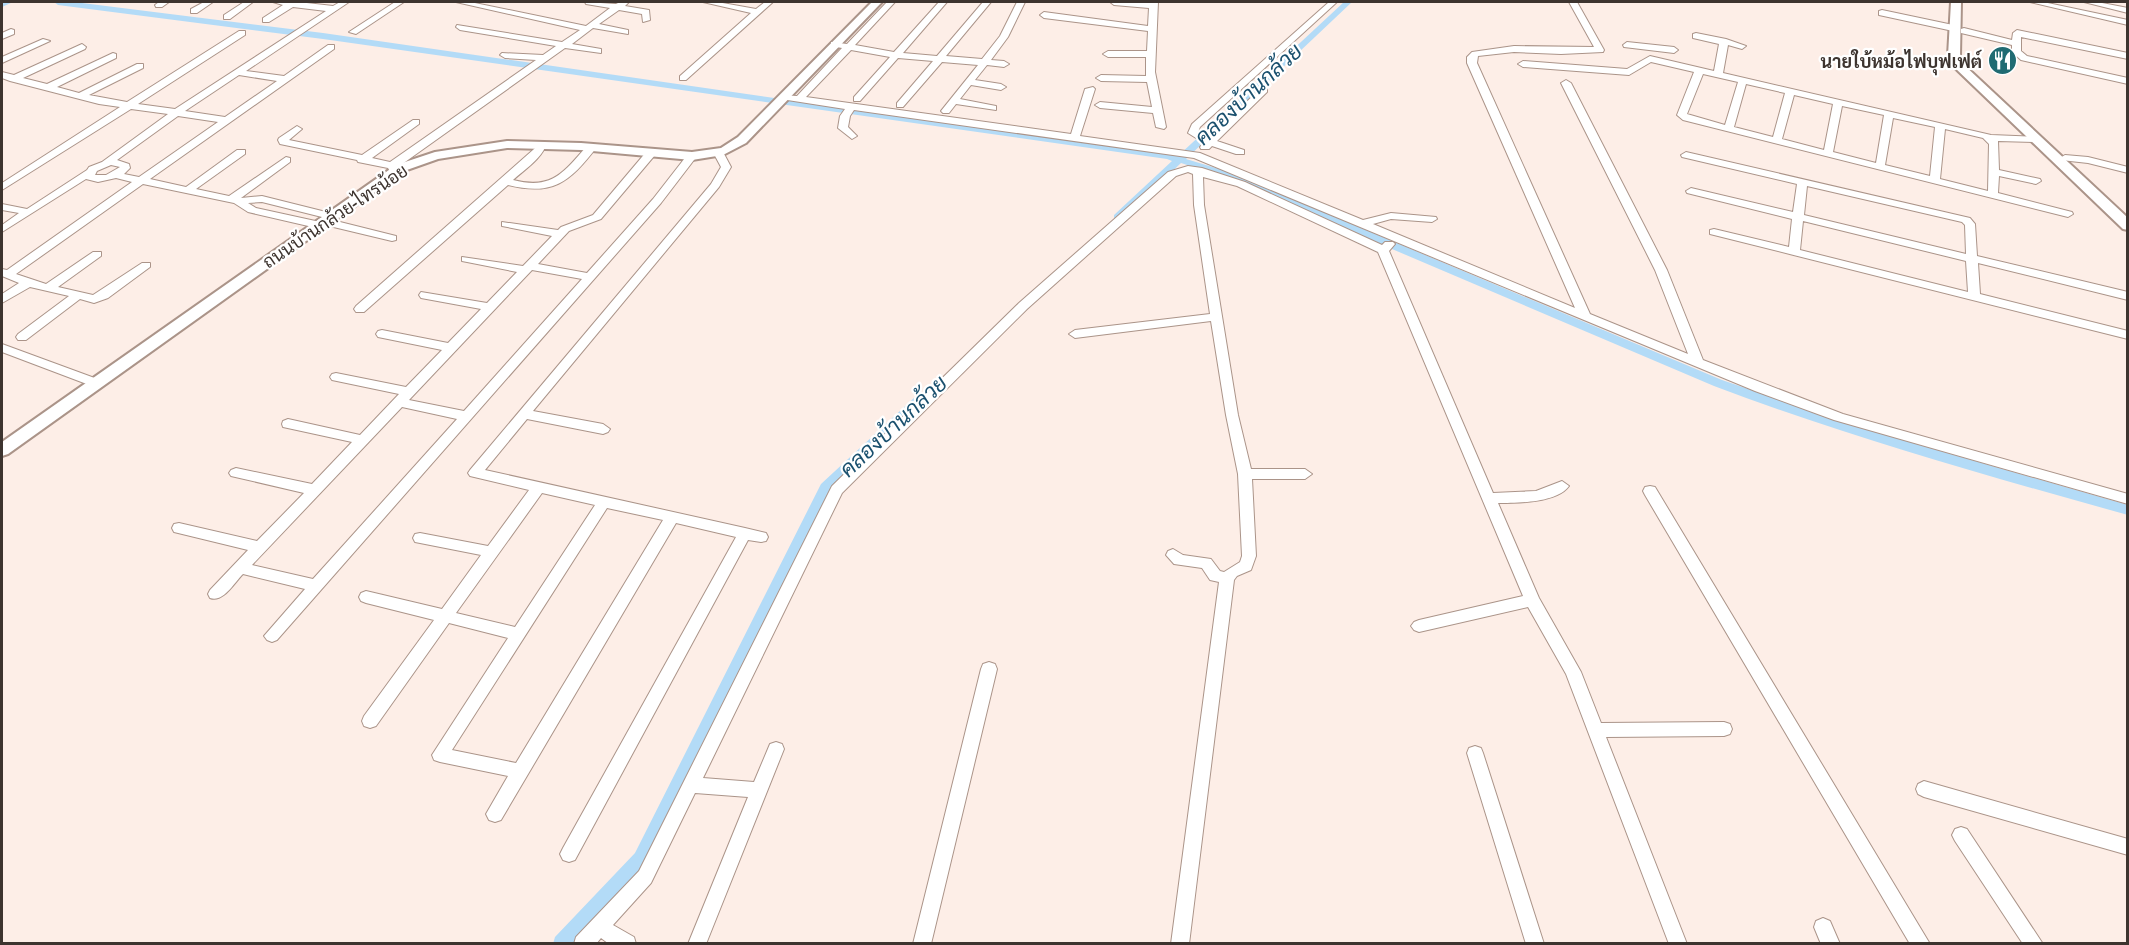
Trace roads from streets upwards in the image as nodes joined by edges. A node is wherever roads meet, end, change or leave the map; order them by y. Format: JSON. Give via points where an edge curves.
{"nodes":[{"id":1,"x":209,"y":2,"type":"edge"},
{"id":2,"x":249,"y":2,"type":"edge"},
{"id":3,"x":277,"y":2,"type":"edge"},
{"id":4,"x":292,"y":2,"type":"edge"},
{"id":5,"x":345,"y":2,"type":"edge"},
{"id":6,"x":400,"y":2,"type":"edge"},
{"id":7,"x":460,"y":2,"type":"edge"},
{"id":8,"x":589,"y":2,"type":"edge"},
{"id":9,"x":706,"y":2,"type":"edge"},
{"id":10,"x":769,"y":2,"type":"edge"},
{"id":11,"x":878,"y":2,"type":"edge"},
{"id":12,"x":891,"y":2,"type":"edge"},
{"id":13,"x":943,"y":2,"type":"edge"},
{"id":14,"x":987,"y":2,"type":"edge"},
{"id":15,"x":1021,"y":2,"type":"edge"},
{"id":16,"x":1114,"y":2,"type":"edge"},
{"id":17,"x":1333,"y":2,"type":"edge"},
{"id":18,"x":1573,"y":2,"type":"edge"},
{"id":19,"x":1956,"y":2,"type":"edge"},
{"id":20,"x":1966,"y":2,"type":"edge"},
{"id":21,"x":2034,"y":2,"type":"edge"},
{"id":22,"x":2088,"y":2,"type":"edge"},
{"id":23,"x":621,"y":4,"type":"edge"},
{"id":24,"x":1154,"y":4,"type":"edge"},
{"id":25,"x":333,"y":9,"type":"junction"},
{"id":26,"x":2127,"y":10,"type":"edge"},
{"id":27,"x":194,"y":11,"type":"dead end"},
{"id":28,"x":758,"y":12,"type":"junction"},
{"id":29,"x":1882,"y":13,"type":"dead end"},
{"id":30,"x":1044,"y":15,"type":"dead end"},
{"id":31,"x":227,"y":17,"type":"dead end"},
{"id":32,"x":266,"y":20,"type":"dead end"},
{"id":33,"x":646,"y":20,"type":"dead end"},
{"id":34,"x":2127,"y":23,"type":"edge"},
{"id":35,"x":460,"y":27,"type":"dead end"},
{"id":36,"x":588,"y":27,"type":"junction"},
{"id":37,"x":1151,"y":29,"type":"junction"},
{"id":38,"x":1958,"y":29,"type":"junction"},
{"id":39,"x":11,"y":32,"type":"dead end"},
{"id":40,"x":353,"y":32,"type":"dead end"},
{"id":41,"x":625,"y":32,"type":"dead end"},
{"id":42,"x":242,"y":33,"type":"dead end"},
{"id":43,"x":2,"y":36,"type":"edge"},
{"id":44,"x":1696,"y":36,"type":"dead end"},
{"id":45,"x":46,"y":41,"type":"dead end"},
{"id":46,"x":1723,"y":41,"type":"junction"},
{"id":47,"x":2015,"y":42,"type":"junction"},
{"id":48,"x":834,"y":44,"type":"junction"},
{"id":49,"x":562,"y":45,"type":"junction"},
{"id":50,"x":1628,"y":45,"type":"dead end"},
{"id":51,"x":1742,"y":46,"type":"dead end"},
{"id":52,"x":82,"y":47,"type":"dead end"},
{"id":53,"x":332,"y":47,"type":"dead end"},
{"id":54,"x":850,"y":47,"type":"junction"},
{"id":55,"x":598,"y":51,"type":"dead end"},
{"id":56,"x":1108,"y":54,"type":"dead end"},
{"id":57,"x":1151,"y":54,"type":"junction"},
{"id":58,"x":505,"y":55,"type":"dead end"},
{"id":59,"x":896,"y":55,"type":"junction"},
{"id":60,"x":1570,"y":55,"type":"dead end"},
{"id":61,"x":113,"y":56,"type":"dead end"},
{"id":62,"x":2127,"y":56,"type":"edge"},
{"id":63,"x":544,"y":58,"type":"junction"},
{"id":64,"x":939,"y":59,"type":"junction"},
{"id":65,"x":2,"y":60,"type":"edge"},
{"id":66,"x":984,"y":62,"type":"junction"},
{"id":67,"x":1669,"y":63,"type":"junction"},
{"id":68,"x":1004,"y":64,"type":"dead end"},
{"id":69,"x":1523,"y":64,"type":"dead end"},
{"id":70,"x":140,"y":66,"type":"dead end"},
{"id":71,"x":1575,"y":68,"type":"junction"},
{"id":72,"x":1700,"y":69,"type":"junction"},
{"id":73,"x":236,"y":72,"type":"junction"},
{"id":74,"x":1718,"y":73,"type":"junction"},
{"id":75,"x":2,"y":75,"type":"edge"},
{"id":76,"x":683,"y":78,"type":"dead end"},
{"id":77,"x":1101,"y":78,"type":"dead end"},
{"id":78,"x":13,"y":79,"type":"junction"},
{"id":79,"x":286,"y":79,"type":"junction"},
{"id":80,"x":1152,"y":79,"type":"junction"},
{"id":81,"x":1743,"y":79,"type":"junction"},
{"id":82,"x":1580,"y":81,"type":"dead end"},
{"id":83,"x":2127,"y":81,"type":"edge"},
{"id":84,"x":969,"y":82,"type":"junction"},
{"id":85,"x":1566,"y":83,"type":"dead end"},
{"id":86,"x":1001,"y":87,"type":"dead end"},
{"id":87,"x":47,"y":88,"type":"junction"},
{"id":88,"x":1090,"y":89,"type":"dead end"},
{"id":89,"x":1264,"y":90,"type":"dead end"},
{"id":90,"x":1791,"y":91,"type":"junction"},
{"id":91,"x":80,"y":96,"type":"junction"},
{"id":92,"x":799,"y":99,"type":"junction"},
{"id":93,"x":781,"y":100,"type":"junction"},
{"id":94,"x":953,"y":101,"type":"junction"},
{"id":95,"x":1838,"y":102,"type":"junction"},
{"id":96,"x":128,"y":105,"type":"junction"},
{"id":97,"x":900,"y":105,"type":"dead end"},
{"id":98,"x":1100,"y":105,"type":"dead end"},
{"id":99,"x":851,"y":107,"type":"junction"},
{"id":100,"x":993,"y":108,"type":"dead end"},
{"id":101,"x":1157,"y":110,"type":"junction"},
{"id":102,"x":177,"y":111,"type":"junction"},
{"id":103,"x":946,"y":111,"type":"dead end"},
{"id":104,"x":1889,"y":114,"type":"junction"},
{"id":105,"x":227,"y":120,"type":"junction"},
{"id":106,"x":416,"y":123,"type":"dead end"},
{"id":107,"x":1940,"y":126,"type":"junction"},
{"id":108,"x":1161,"y":127,"type":"dead end"},
{"id":109,"x":1729,"y":128,"type":"junction"},
{"id":110,"x":297,"y":129,"type":"dead end"},
{"id":111,"x":852,"y":135,"type":"dead end"},
{"id":112,"x":2029,"y":135,"type":"junction"},
{"id":113,"x":1075,"y":137,"type":"junction"},
{"id":114,"x":1994,"y":138,"type":"junction"},
{"id":115,"x":1207,"y":141,"type":"junction"},
{"id":116,"x":1778,"y":141,"type":"junction"},
{"id":117,"x":542,"y":145,"type":"junction"},
{"id":118,"x":591,"y":148,"type":"junction"},
{"id":119,"x":241,"y":152,"type":"dead end"},
{"id":120,"x":1240,"y":152,"type":"dead end"},
{"id":121,"x":651,"y":153,"type":"junction"},
{"id":122,"x":719,"y":154,"type":"junction"},
{"id":123,"x":1194,"y":154,"type":"junction"},
{"id":124,"x":1686,"y":154,"type":"dead end"},
{"id":125,"x":1828,"y":154,"type":"junction"},
{"id":126,"x":692,"y":156,"type":"junction"},
{"id":127,"x":286,"y":160,"type":"dead end"},
{"id":128,"x":362,"y":160,"type":"junction"},
{"id":129,"x":2069,"y":162,"type":"junction"},
{"id":130,"x":106,"y":164,"type":"junction"},
{"id":131,"x":1880,"y":167,"type":"junction"},
{"id":132,"x":394,"y":168,"type":"junction"},
{"id":133,"x":1198,"y":170,"type":"junction"},
{"id":134,"x":2127,"y":170,"type":"edge"},
{"id":135,"x":1995,"y":172,"type":"junction"},
{"id":136,"x":89,"y":173,"type":"junction"},
{"id":137,"x":115,"y":175,"type":"junction"},
{"id":138,"x":141,"y":181,"type":"junction"},
{"id":139,"x":1935,"y":181,"type":"junction"},
{"id":140,"x":2036,"y":181,"type":"dead end"},
{"id":141,"x":507,"y":182,"type":"junction"},
{"id":142,"x":1803,"y":182,"type":"junction"},
{"id":143,"x":2,"y":187,"type":"edge"},
{"id":144,"x":186,"y":191,"type":"junction"},
{"id":145,"x":1691,"y":191,"type":"dead end"},
{"id":146,"x":1993,"y":195,"type":"junction"},
{"id":147,"x":235,"y":200,"type":"junction"},
{"id":148,"x":2,"y":207,"type":"edge"},
{"id":149,"x":28,"y":212,"type":"junction"},
{"id":150,"x":2068,"y":214,"type":"dead end"},
{"id":151,"x":2127,"y":216,"type":"edge"},
{"id":152,"x":1798,"y":217,"type":"junction"},
{"id":153,"x":1432,"y":219,"type":"dead end"},
{"id":154,"x":324,"y":220,"type":"junction"},
{"id":155,"x":1364,"y":223,"type":"junction"},
{"id":156,"x":506,"y":224,"type":"dead end"},
{"id":157,"x":2127,"y":226,"type":"edge"},
{"id":158,"x":2,"y":229,"type":"edge"},
{"id":159,"x":1714,"y":232,"type":"dead end"},
{"id":160,"x":560,"y":234,"type":"junction"},
{"id":161,"x":392,"y":238,"type":"dead end"},
{"id":162,"x":1390,"y":244,"type":"junction"},
{"id":163,"x":1794,"y":252,"type":"junction"},
{"id":164,"x":97,"y":254,"type":"dead end"},
{"id":165,"x":466,"y":259,"type":"dead end"},
{"id":166,"x":1972,"y":259,"type":"junction"},
{"id":167,"x":146,"y":265,"type":"dead end"},
{"id":168,"x":528,"y":268,"type":"junction"},
{"id":169,"x":5,"y":272,"type":"edge"},
{"id":170,"x":590,"y":277,"type":"junction"},
{"id":171,"x":28,"y":283,"type":"junction"},
{"id":172,"x":48,"y":288,"type":"junction"},
{"id":173,"x":78,"y":295,"type":"junction"},
{"id":174,"x":425,"y":295,"type":"dead end"},
{"id":175,"x":2127,"y":296,"type":"edge"},
{"id":176,"x":1974,"y":297,"type":"junction"},
{"id":177,"x":2,"y":299,"type":"edge"},
{"id":178,"x":490,"y":308,"type":"junction"},
{"id":179,"x":360,"y":309,"type":"dead end"},
{"id":180,"x":1217,"y":317,"type":"junction"},
{"id":181,"x":1586,"y":318,"type":"junction"},
{"id":182,"x":382,"y":334,"type":"dead end"},
{"id":183,"x":1075,"y":334,"type":"dead end"},
{"id":184,"x":2127,"y":335,"type":"edge"},
{"id":185,"x":22,"y":337,"type":"dead end"},
{"id":186,"x":2,"y":348,"type":"edge"},
{"id":187,"x":451,"y":348,"type":"junction"},
{"id":188,"x":1698,"y":363,"type":"junction"},
{"id":189,"x":336,"y":377,"type":"dead end"},
{"id":190,"x":96,"y":383,"type":"junction"},
{"id":191,"x":409,"y":392,"type":"junction"},
{"id":192,"x":399,"y":402,"type":"junction"},
{"id":193,"x":523,"y":414,"type":"junction"},
{"id":194,"x":466,"y":416,"type":"junction"},
{"id":195,"x":288,"y":424,"type":"dead end"},
{"id":196,"x":603,"y":429,"type":"dead end"},
{"id":197,"x":363,"y":440,"type":"junction"},
{"id":198,"x":2,"y":450,"type":"edge"},
{"id":199,"x":236,"y":473,"type":"dead end"},
{"id":200,"x":1245,"y":474,"type":"junction"},
{"id":201,"x":1305,"y":474,"type":"dead end"},
{"id":202,"x":1562,"y":486,"type":"dead end"},
{"id":203,"x":538,"y":488,"type":"junction"},
{"id":204,"x":315,"y":490,"type":"junction"},
{"id":205,"x":1650,"y":491,"type":"dead end"},
{"id":206,"x":1489,"y":498,"type":"junction"},
{"id":207,"x":2127,"y":499,"type":"edge"},
{"id":208,"x":604,"y":502,"type":"junction"},
{"id":209,"x":672,"y":517,"type":"junction"},
{"id":210,"x":179,"y":528,"type":"dead end"},
{"id":211,"x":420,"y":538,"type":"dead end"},
{"id":212,"x":260,"y":547,"type":"junction"},
{"id":213,"x":492,"y":552,"type":"junction"},
{"id":214,"x":1173,"y":555,"type":"dead end"},
{"id":215,"x":240,"y":568,"type":"junction"},
{"id":216,"x":1227,"y":578,"type":"junction"},
{"id":217,"x":317,"y":586,"type":"junction"},
{"id":218,"x":215,"y":594,"type":"dead end"},
{"id":219,"x":366,"y":597,"type":"dead end"},
{"id":220,"x":1532,"y":600,"type":"junction"},
{"id":221,"x":446,"y":615,"type":"junction"},
{"id":222,"x":1419,"y":626,"type":"dead end"},
{"id":223,"x":517,"y":634,"type":"junction"},
{"id":224,"x":272,"y":636,"type":"dead end"},
{"id":225,"x":989,"y":669,"type":"dead end"},
{"id":226,"x":370,"y":721,"type":"dead end"},
{"id":227,"x":1724,"y":729,"type":"dead end"},
{"id":228,"x":1594,"y":730,"type":"junction"},
{"id":229,"x":776,"y":749,"type":"dead end"},
{"id":230,"x":1475,"y":753,"type":"dead end"},
{"id":231,"x":520,"y":771,"type":"junction"},
{"id":232,"x":692,"y":784,"type":"junction"},
{"id":233,"x":1924,"y":789,"type":"dead end"},
{"id":234,"x":759,"y":790,"type":"junction"},
{"id":235,"x":495,"y":814,"type":"dead end"},
{"id":236,"x":1961,"y":835,"type":"dead end"},
{"id":237,"x":2127,"y":847,"type":"edge"},
{"id":238,"x":569,"y":854,"type":"dead end"},
{"id":239,"x":600,"y":927,"type":"junction"},
{"id":240,"x":1823,"y":927,"type":"dead end"},
{"id":241,"x":1678,"y":943,"type":"edge"},
{"id":242,"x":584,"y":944,"type":"edge"},
{"id":243,"x":627,"y":944,"type":"edge"},
{"id":244,"x":697,"y":944,"type":"edge"},
{"id":245,"x":922,"y":944,"type":"edge"},
{"id":246,"x":1180,"y":944,"type":"edge"},
{"id":247,"x":1535,"y":944,"type":"edge"},
{"id":248,"x":1831,"y":944,"type":"edge"},
{"id":249,"x":1921,"y":944,"type":"edge"},
{"id":250,"x":2034,"y":944,"type":"edge"}],
"edges":[{"from":1,"to":27,"type":"street"},
{"from":2,"to":31,"type":"street"},
{"from":3,"to":4,"type":"street"},
{"from":4,"to":25,"type":"street"},
{"from":4,"to":32,"type":"street"},
{"from":5,"to":25,"type":"street"},
{"from":6,"to":40,"type":"street"},
{"from":7,"to":36,"type":"street"},
{"from":8,"to":23,"type":"street"},
{"from":9,"to":28,"type":"street"},
{"from":10,"to":28,"type":"street"},
{"from":11,"to":48,"type":"street"},
{"from":12,"to":54,"type":"street"},
{"from":13,"to":59,"type":"street"},
{"from":14,"to":64,"type":"street"},
{"from":15,"to":66,"type":"street","via":[[1004,37]]},
{"from":16,"to":24,"type":"street"},
{"from":17,"to":115,"type":"street","via":[[1195,126],[1193,133]]},
{"from":18,"to":181,"type":"street","via":[[1600,50],[1514,49],[1475,54],[1472,63]]},
{"from":19,"to":38,"type":"street"},
{"from":20,"to":38,"type":"street"},
{"from":21,"to":34,"type":"street"},
{"from":22,"to":26,"type":"street"},
{"from":23,"to":33,"type":"street","via":[[646,12]]},
{"from":23,"to":36,"type":"street"},
{"from":24,"to":37,"type":"street"},
{"from":25,"to":73,"type":"street"},
{"from":28,"to":76,"type":"street"},
{"from":29,"to":38,"type":"street"},
{"from":30,"to":37,"type":"street"},
{"from":35,"to":49,"type":"street"},
{"from":36,"to":41,"type":"street"},
{"from":36,"to":49,"type":"street"},
{"from":37,"to":57,"type":"street"},
{"from":38,"to":47,"type":"street"},
{"from":38,"to":112,"type":"street","via":[[1954,57],[1958,65]]},
{"from":38,"to":129,"type":"street","via":[[1967,64]]},
{"from":39,"to":43,"type":"street"},
{"from":42,"to":96,"type":"street"},
{"from":44,"to":46,"type":"street"},
{"from":45,"to":65,"type":"street"},
{"from":46,"to":51,"type":"street"},
{"from":46,"to":74,"type":"street"},
{"from":47,"to":62,"type":"street","via":[[2017,33],[2024,33]]},
{"from":47,"to":83,"type":"street","via":[[2016,52],[2024,58]]},
{"from":48,"to":54,"type":"street"},
{"from":48,"to":93,"type":"street"},
{"from":49,"to":55,"type":"street"},
{"from":49,"to":63,"type":"street"},
{"from":50,"to":67,"type":"street","via":[[1676,45]]},
{"from":52,"to":78,"type":"street"},
{"from":53,"to":79,"type":"street"},
{"from":54,"to":59,"type":"street"},
{"from":54,"to":92,"type":"street"},
{"from":56,"to":57,"type":"street"},
{"from":57,"to":80,"type":"street"},
{"from":58,"to":63,"type":"street"},
{"from":59,"to":64,"type":"street"},
{"from":59,"to":99,"type":"street"},
{"from":60,"to":71,"type":"street"},
{"from":61,"to":87,"type":"street"},
{"from":63,"to":132,"type":"street"},
{"from":64,"to":66,"type":"street"},
{"from":64,"to":97,"type":"street"},
{"from":66,"to":68,"type":"street"},
{"from":66,"to":84,"type":"street"},
{"from":67,"to":71,"type":"street","via":[[1648,59],[1629,72]]},
{"from":67,"to":72,"type":"street"},
{"from":69,"to":71,"type":"street"},
{"from":70,"to":91,"type":"street"},
{"from":71,"to":82,"type":"street"},
{"from":72,"to":74,"type":"street"},
{"from":72,"to":109,"type":"street","via":[[1682,115]]},
{"from":73,"to":79,"type":"street"},
{"from":73,"to":102,"type":"street"},
{"from":74,"to":81,"type":"street"},
{"from":75,"to":78,"type":"street"},
{"from":77,"to":80,"type":"street"},
{"from":78,"to":87,"type":"street"},
{"from":79,"to":105,"type":"street"},
{"from":80,"to":101,"type":"street"},
{"from":81,"to":90,"type":"street"},
{"from":81,"to":109,"type":"street"},
{"from":84,"to":86,"type":"street"},
{"from":84,"to":94,"type":"street"},
{"from":85,"to":188,"type":"street","via":[[1661,270]]},
{"from":87,"to":91,"type":"street"},
{"from":88,"to":113,"type":"street"},
{"from":89,"to":115,"type":"street"},
{"from":90,"to":95,"type":"street"},
{"from":90,"to":116,"type":"street"},
{"from":91,"to":96,"type":"street"},
{"from":92,"to":93,"type":"street"},
{"from":92,"to":99,"type":"street"},
{"from":93,"to":122,"type":"street","via":[[734,147]]},
{"from":94,"to":100,"type":"street"},
{"from":94,"to":103,"type":"street"},
{"from":95,"to":104,"type":"street"},
{"from":95,"to":125,"type":"street"},
{"from":96,"to":102,"type":"street"},
{"from":96,"to":143,"type":"street"},
{"from":98,"to":101,"type":"street"},
{"from":99,"to":111,"type":"street","via":[[843,128]]},
{"from":99,"to":113,"type":"street"},
{"from":101,"to":108,"type":"street"},
{"from":102,"to":105,"type":"street"},
{"from":102,"to":130,"type":"street"},
{"from":104,"to":107,"type":"street"},
{"from":104,"to":131,"type":"street"},
{"from":105,"to":138,"type":"street"},
{"from":106,"to":128,"type":"street"},
{"from":107,"to":114,"type":"street"},
{"from":107,"to":139,"type":"street"},
{"from":109,"to":116,"type":"street"},
{"from":110,"to":128,"type":"street","via":[[284,142]]},
{"from":112,"to":114,"type":"street"},
{"from":112,"to":157,"type":"street"},
{"from":113,"to":123,"type":"street"},
{"from":114,"to":135,"type":"street"},
{"from":115,"to":120,"type":"street"},
{"from":115,"to":123,"type":"street"},
{"from":116,"to":125,"type":"street"},
{"from":117,"to":118,"type":"street","name":"ถนนบ้านกล้วย-ไทรน้อย"},
{"from":117,"to":132,"type":"street","name":"ถนนบ้านกล้วย-ไทรน้อย","via":[[462,149]]},
{"from":117,"to":141,"type":"street"},
{"from":118,"to":121,"type":"street","name":"ถนนบ้านกล้วย-ไทรน้อย"},
{"from":118,"to":141,"type":"street","via":[[565,178],[550,187]]},
{"from":119,"to":144,"type":"street"},
{"from":121,"to":126,"type":"street","name":"ถนนบ้านกล้วย-ไทรน้อย"},
{"from":121,"to":160,"type":"street","via":[[597,217]]},
{"from":122,"to":126,"type":"street","name":"ถนนบ้านกล้วย-ไทรน้อย"},
{"from":122,"to":193,"type":"street","via":[[726,167],[715,185]]},
{"from":123,"to":155,"type":"street"},
{"from":124,"to":142,"type":"street"},
{"from":125,"to":131,"type":"street"},
{"from":126,"to":170,"type":"street"},
{"from":127,"to":147,"type":"street"},
{"from":128,"to":132,"type":"street"},
{"from":129,"to":134,"type":"street"},
{"from":129,"to":151,"type":"street"},
{"from":130,"to":136,"type":"street"},
{"from":130,"to":137,"type":"street","via":[[124,164],[125,168]]},
{"from":131,"to":139,"type":"street"},
{"from":132,"to":154,"type":"street","name":"ถนนบ้านกล้วย-ไทรน้อย"},
{"from":133,"to":162,"type":"street"},
{"from":133,"to":180,"type":"street","via":[[1199,205]]},
{"from":133,"to":232,"type":"street","via":[[1178,170],[1172,174],[1023,306],[837,490]]},
{"from":135,"to":140,"type":"street"},
{"from":135,"to":146,"type":"street"},
{"from":136,"to":137,"type":"street","via":[[94,179]]},
{"from":136,"to":149,"type":"street"},
{"from":137,"to":138,"type":"street"},
{"from":138,"to":144,"type":"street"},
{"from":138,"to":169,"type":"street"},
{"from":139,"to":146,"type":"street"},
{"from":141,"to":179,"type":"street"},
{"from":142,"to":152,"type":"street"},
{"from":142,"to":166,"type":"street","via":[[1966,220],[1970,224]]},
{"from":144,"to":147,"type":"street"},
{"from":145,"to":152,"type":"street"},
{"from":146,"to":150,"type":"street"},
{"from":147,"to":154,"type":"street","via":[[262,200]]},
{"from":147,"to":154,"type":"street","via":[[252,210]]},
{"from":148,"to":149,"type":"street"},
{"from":149,"to":158,"type":"street"},
{"from":152,"to":163,"type":"street"},
{"from":152,"to":166,"type":"street"},
{"from":153,"to":155,"type":"street","via":[[1391,216]]},
{"from":154,"to":161,"type":"street"},
{"from":154,"to":190,"type":"street","name":"ถนนบ้านกล้วย-ไทรน้อย"},
{"from":155,"to":162,"type":"street"},
{"from":156,"to":160,"type":"street"},
{"from":159,"to":163,"type":"street"},
{"from":160,"to":168,"type":"street"},
{"from":162,"to":181,"type":"street"},
{"from":162,"to":206,"type":"street"},
{"from":163,"to":176,"type":"street"},
{"from":164,"to":172,"type":"street"},
{"from":165,"to":168,"type":"street"},
{"from":166,"to":175,"type":"street"},
{"from":166,"to":176,"type":"street"},
{"from":167,"to":173,"type":"street","via":[[101,297]]},
{"from":168,"to":170,"type":"street"},
{"from":168,"to":178,"type":"street"},
{"from":169,"to":171,"type":"street"},
{"from":170,"to":194,"type":"street"},
{"from":171,"to":172,"type":"street"},
{"from":171,"to":177,"type":"street"},
{"from":172,"to":173,"type":"street"},
{"from":173,"to":185,"type":"street"},
{"from":174,"to":178,"type":"street"},
{"from":176,"to":184,"type":"street"},
{"from":178,"to":187,"type":"street"},
{"from":180,"to":183,"type":"street"},
{"from":180,"to":200,"type":"street"},
{"from":181,"to":188,"type":"street"},
{"from":182,"to":187,"type":"street"},
{"from":186,"to":190,"type":"street"},
{"from":187,"to":191,"type":"street"},
{"from":188,"to":207,"type":"street","via":[[1839,417]]},
{"from":189,"to":191,"type":"street"},
{"from":190,"to":198,"type":"street","name":"ถนนบ้านกล้วย-ไทรน้อย"},
{"from":191,"to":192,"type":"street"},
{"from":192,"to":194,"type":"street"},
{"from":192,"to":197,"type":"street"},
{"from":193,"to":196,"type":"street"},
{"from":193,"to":203,"type":"street","via":[[475,473]]},
{"from":194,"to":217,"type":"street"},
{"from":195,"to":197,"type":"street"},
{"from":197,"to":204,"type":"street"},
{"from":199,"to":204,"type":"street"},
{"from":200,"to":201,"type":"street"},
{"from":200,"to":216,"type":"street","via":[[1249,559],[1246,566]]},
{"from":202,"to":206,"type":"street","via":[[1537,496]]},
{"from":203,"to":208,"type":"street"},
{"from":203,"to":213,"type":"street"},
{"from":204,"to":212,"type":"street"},
{"from":205,"to":249,"type":"street"},
{"from":206,"to":220,"type":"street"},
{"from":208,"to":209,"type":"street"},
{"from":208,"to":223,"type":"street"},
{"from":209,"to":231,"type":"street"},
{"from":209,"to":238,"type":"street","via":[[753,535]]},
{"from":210,"to":212,"type":"street"},
{"from":211,"to":213,"type":"street"},
{"from":212,"to":215,"type":"street"},
{"from":213,"to":221,"type":"street"},
{"from":214,"to":216,"type":"street","via":[[1179,560],[1206,563],[1215,576]]},
{"from":215,"to":217,"type":"street"},
{"from":215,"to":218,"type":"street"},
{"from":216,"to":246,"type":"street"},
{"from":217,"to":224,"type":"street"},
{"from":219,"to":221,"type":"street"},
{"from":220,"to":222,"type":"street"},
{"from":220,"to":228,"type":"street","via":[[1573,672]]},
{"from":221,"to":223,"type":"street"},
{"from":221,"to":226,"type":"street"},
{"from":223,"to":231,"type":"street","via":[[440,754]]},
{"from":225,"to":245,"type":"street"},
{"from":227,"to":228,"type":"street"},
{"from":228,"to":241,"type":"street"},
{"from":229,"to":234,"type":"street"},
{"from":230,"to":247,"type":"street"},
{"from":231,"to":235,"type":"street"},
{"from":232,"to":234,"type":"street"},
{"from":232,"to":239,"type":"street","via":[[645,877]]},
{"from":233,"to":237,"type":"street"},
{"from":234,"to":244,"type":"street"},
{"from":236,"to":250,"type":"street"},
{"from":239,"to":242,"type":"street"},
{"from":239,"to":243,"type":"street"},
{"from":240,"to":248,"type":"street"}]}
